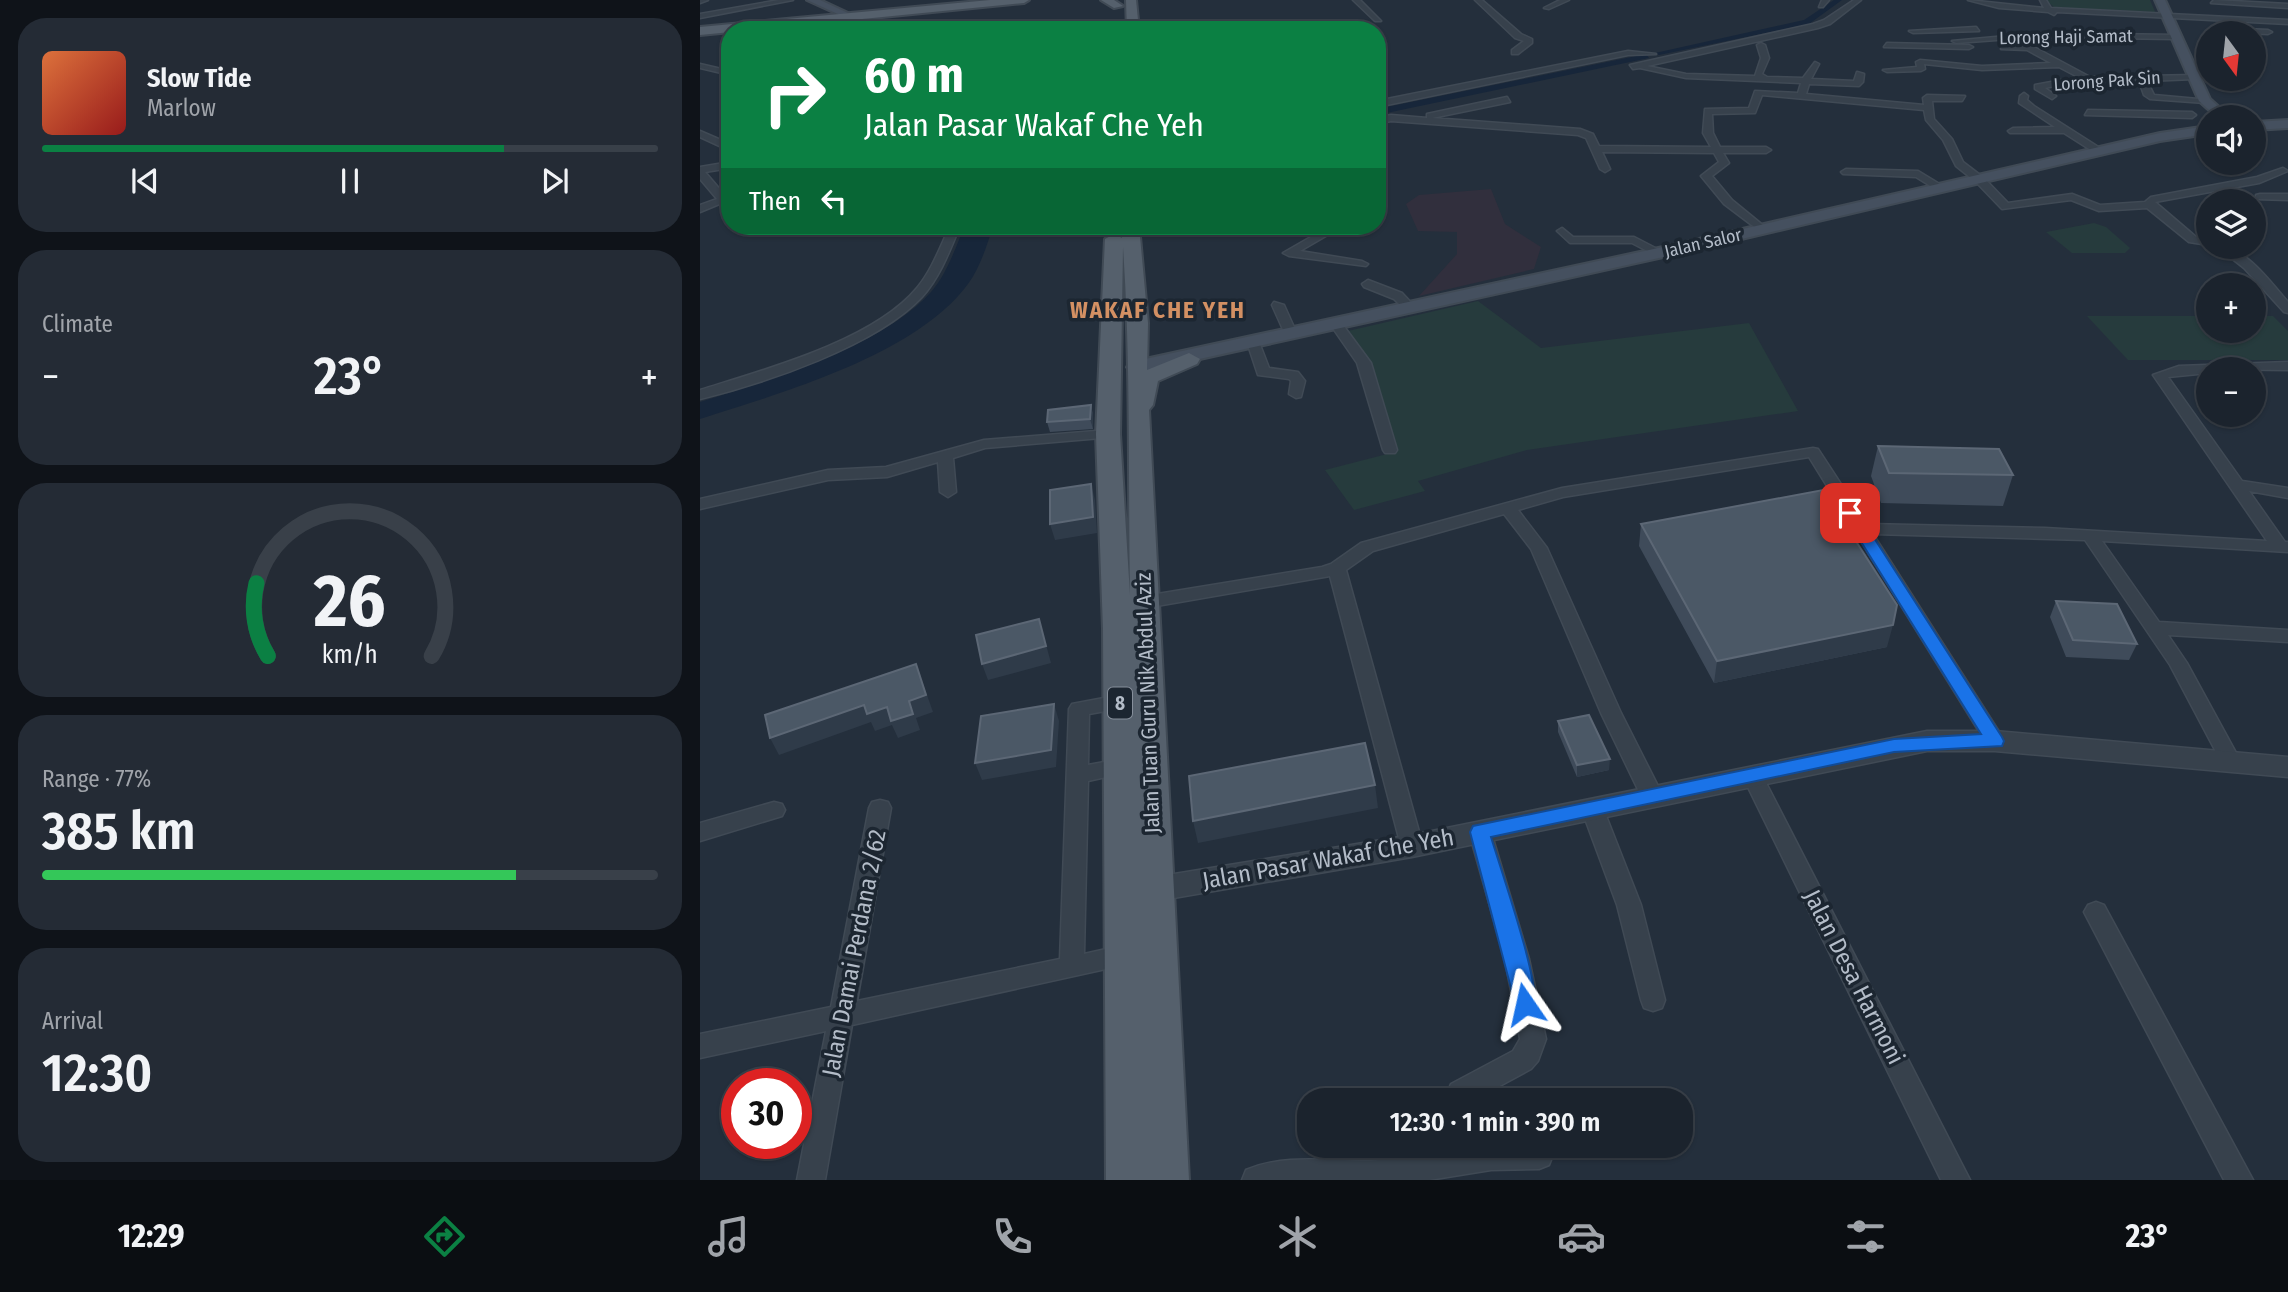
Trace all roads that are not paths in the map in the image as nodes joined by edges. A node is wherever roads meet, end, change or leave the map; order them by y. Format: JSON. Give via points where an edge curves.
{"nodes":[{"id":1,"x":705,"y":0,"type":"edge"},
{"id":2,"x":790,"y":0,"type":"edge"},
{"id":3,"x":812,"y":0,"type":"edge"},
{"id":4,"x":989,"y":0,"type":"edge"},
{"id":5,"x":1024,"y":0,"type":"edge"},
{"id":6,"x":1106,"y":0,"type":"edge"},
{"id":7,"x":1356,"y":0,"type":"edge"},
{"id":8,"x":1478,"y":0,"type":"edge"},
{"id":9,"x":1566,"y":0,"type":"edge"},
{"id":10,"x":1858,"y":0,"type":"edge"},
{"id":11,"x":1971,"y":0,"type":"edge"},
{"id":12,"x":2160,"y":0,"type":"edge"},
{"id":13,"x":700,"y":1,"type":"edge"},
{"id":14,"x":1135,"y":2,"type":"edge"},
{"id":15,"x":2213,"y":2,"type":"dead end"},
{"id":16,"x":1118,"y":3,"type":"edge"},
{"id":17,"x":1551,"y":4,"type":"edge"},
{"id":18,"x":2046,"y":5,"type":"edge"},
{"id":19,"x":2288,"y":6,"type":"edge"},
{"id":20,"x":847,"y":14,"type":"junction"},
{"id":21,"x":2166,"y":14,"type":"junction"},
{"id":22,"x":700,"y":16,"type":"edge"},
{"id":23,"x":1378,"y":19,"type":"dead end"},
{"id":24,"x":783,"y":21,"type":"edge"},
{"id":25,"x":865,"y":21,"type":"edge"},
{"id":26,"x":1118,"y":21,"type":"edge"},
{"id":27,"x":1134,"y":21,"type":"edge"},
{"id":28,"x":2288,"y":22,"type":"edge"},
{"id":29,"x":2062,"y":24,"type":"dead end"},
{"id":30,"x":2091,"y":24,"type":"dead end"},
{"id":31,"x":721,"y":28,"type":"edge"},
{"id":32,"x":1979,"y":29,"type":"dead end"},
{"id":33,"x":700,"y":30,"type":"edge"},
{"id":34,"x":1941,"y":30,"type":"junction"},
{"id":35,"x":2177,"y":30,"type":"junction"},
{"id":36,"x":1913,"y":31,"type":"dead end"},
{"id":37,"x":2103,"y":35,"type":"junction"},
{"id":38,"x":1959,"y":44,"type":"junction"},
{"id":39,"x":1761,"y":45,"type":"dead end"},
{"id":40,"x":1887,"y":45,"type":"dead end"},
{"id":41,"x":1515,"y":52,"type":"dead end"},
{"id":42,"x":1652,"y":54,"type":"dead end"},
{"id":43,"x":1815,"y":64,"type":"dead end"},
{"id":44,"x":2060,"y":65,"type":"junction"},
{"id":45,"x":700,"y":66,"type":"edge"},
{"id":46,"x":1887,"y":70,"type":"dead end"},
{"id":47,"x":721,"y":71,"type":"edge"},
{"id":48,"x":1860,"y":74,"type":"dead end"},
{"id":49,"x":2142,"y":77,"type":"junction"},
{"id":50,"x":1765,"y":78,"type":"junction"},
{"id":51,"x":2195,"y":78,"type":"junction"},
{"id":52,"x":2087,"y":79,"type":"junction"},
{"id":53,"x":1806,"y":81,"type":"junction"},
{"id":54,"x":1801,"y":95,"type":"junction"},
{"id":55,"x":2024,"y":96,"type":"dead end"},
{"id":56,"x":2052,"y":96,"type":"dead end"},
{"id":57,"x":1962,"y":98,"type":"dead end"},
{"id":58,"x":1507,"y":100,"type":"dead end"},
{"id":59,"x":2191,"y":100,"type":"junction"},
{"id":60,"x":2205,"y":100,"type":"junction"},
{"id":61,"x":1386,"y":102,"type":"edge"},
{"id":62,"x":2211,"y":105,"type":"edge"},
{"id":63,"x":1927,"y":108,"type":"junction"},
{"id":64,"x":2088,"y":113,"type":"dead end"},
{"id":65,"x":2190,"y":117,"type":"junction"},
{"id":66,"x":2196,"y":117,"type":"edge"},
{"id":67,"x":1386,"y":119,"type":"edge"},
{"id":68,"x":1413,"y":120,"type":"junction"},
{"id":69,"x":2196,"y":121,"type":"edge"},
{"id":70,"x":2065,"y":130,"type":"junction"},
{"id":71,"x":2013,"y":131,"type":"dead end"},
{"id":72,"x":2196,"y":131,"type":"edge"},
{"id":73,"x":718,"y":134,"type":"dead end"},
{"id":74,"x":704,"y":135,"type":"edge"},
{"id":75,"x":2160,"y":137,"type":"junction"},
{"id":76,"x":721,"y":144,"type":"edge"},
{"id":77,"x":1595,"y":149,"type":"junction"},
{"id":78,"x":1717,"y":150,"type":"junction"},
{"id":79,"x":1766,"y":150,"type":"dead end"},
{"id":80,"x":2100,"y":152,"type":"junction"},
{"id":81,"x":721,"y":166,"type":"edge"},
{"id":82,"x":1605,"y":169,"type":"dead end"},
{"id":83,"x":700,"y":172,"type":"edge"},
{"id":84,"x":1846,"y":172,"type":"dead end"},
{"id":85,"x":2283,"y":172,"type":"dead end"},
{"id":86,"x":1980,"y":180,"type":"junction"},
{"id":87,"x":1941,"y":188,"type":"junction"},
{"id":88,"x":721,"y":196,"type":"edge"},
{"id":89,"x":2266,"y":197,"type":"edge"},
{"id":90,"x":2288,"y":197,"type":"edge"},
{"id":91,"x":721,"y":201,"type":"edge"},
{"id":92,"x":2149,"y":205,"type":"junction"},
{"id":93,"x":700,"y":209,"type":"edge"},
{"id":94,"x":1761,"y":229,"type":"junction"},
{"id":95,"x":1562,"y":231,"type":"dead end"},
{"id":96,"x":950,"y":235,"type":"edge"},
{"id":97,"x":1114,"y":235,"type":"edge"},
{"id":98,"x":1131,"y":235,"type":"edge"},
{"id":99,"x":1322,"y":235,"type":"edge"},
{"id":100,"x":2196,"y":240,"type":"edge"},
{"id":101,"x":1659,"y":253,"type":"junction"},
{"id":102,"x":2239,"y":259,"type":"edge"},
{"id":103,"x":1362,"y":264,"type":"dead end"},
{"id":104,"x":2254,"y":273,"type":"edge"},
{"id":105,"x":1368,"y":284,"type":"dead end"},
{"id":106,"x":2288,"y":285,"type":"edge"},
{"id":107,"x":2266,"y":286,"type":"edge"},
{"id":108,"x":2266,"y":288,"type":"edge"},
{"id":109,"x":1114,"y":299,"type":"junction"},
{"id":110,"x":1278,"y":305,"type":"dead end"},
{"id":111,"x":1410,"y":308,"type":"junction"},
{"id":112,"x":2288,"y":309,"type":"edge"},
{"id":113,"x":1138,"y":323,"type":"junction"},
{"id":114,"x":1336,"y":324,"type":"junction"},
{"id":115,"x":1291,"y":334,"type":"junction"},
{"id":116,"x":1249,"y":343,"type":"junction"},
{"id":117,"x":1210,"y":351,"type":"junction"},
{"id":118,"x":1189,"y":359,"type":"junction"},
{"id":119,"x":2288,"y":366,"type":"edge"},
{"id":120,"x":1136,"y":368,"type":"junction"},
{"id":121,"x":1296,"y":394,"type":"dead end"},
{"id":122,"x":700,"y":395,"type":"edge"},
{"id":123,"x":1123,"y":430,"type":"junction"},
{"id":124,"x":1390,"y":450,"type":"dead end"},
{"id":125,"x":944,"y":454,"type":"junction"},
{"id":126,"x":2239,"y":485,"type":"junction"},
{"id":127,"x":948,"y":492,"type":"dead end"},
{"id":128,"x":2288,"y":493,"type":"edge"},
{"id":129,"x":700,"y":504,"type":"edge"},
{"id":130,"x":1114,"y":504,"type":"junction"},
{"id":131,"x":1508,"y":508,"type":"junction"},
{"id":132,"x":1861,"y":529,"type":"junction"},
{"id":133,"x":2090,"y":536,"type":"junction"},
{"id":134,"x":2284,"y":547,"type":"edge"},
{"id":135,"x":1338,"y":568,"type":"junction"},
{"id":136,"x":1144,"y":601,"type":"junction"},
{"id":137,"x":2153,"y":628,"type":"junction"},
{"id":138,"x":2288,"y":636,"type":"edge"},
{"id":139,"x":1120,"y":702,"type":"junction"},
{"id":140,"x":1995,"y":741,"type":"junction"},
{"id":141,"x":2231,"y":762,"type":"junction"},
{"id":142,"x":1121,"y":767,"type":"junction"},
{"id":143,"x":2288,"y":767,"type":"edge"},
{"id":144,"x":1077,"y":775,"type":"junction"},
{"id":145,"x":1752,"y":775,"type":"junction"},
{"id":146,"x":1652,"y":796,"type":"junction"},
{"id":147,"x":880,"y":808,"type":"dead end"},
{"id":148,"x":1592,"y":808,"type":"junction"},
{"id":149,"x":775,"y":810,"type":"dead end"},
{"id":150,"x":700,"y":832,"type":"edge"},
{"id":151,"x":1480,"y":832,"type":"junction"},
{"id":152,"x":1412,"y":846,"type":"junction"},
{"id":153,"x":1156,"y":889,"type":"junction"},
{"id":154,"x":2096,"y":912,"type":"dead end"},
{"id":155,"x":1124,"y":956,"type":"junction"},
{"id":156,"x":1072,"y":968,"type":"junction"},
{"id":157,"x":1653,"y":1000,"type":"dead end"},
{"id":158,"x":842,"y":1016,"type":"junction"},
{"id":159,"x":700,"y":1046,"type":"edge"},
{"id":160,"x":1469,"y":1088,"type":"edge"},
{"id":161,"x":1479,"y":1158,"type":"edge"},
{"id":162,"x":811,"y":1180,"type":"edge"},
{"id":163,"x":1129,"y":1180,"type":"edge"},
{"id":164,"x":1166,"y":1180,"type":"edge"},
{"id":165,"x":1256,"y":1180,"type":"edge"},
{"id":166,"x":1956,"y":1180,"type":"edge"},
{"id":167,"x":2239,"y":1180,"type":"edge"}],
"edges":[{"from":1,"to":13,"type":"street"},
{"from":2,"to":22,"type":"street"},
{"from":3,"to":20,"type":"main road"},
{"from":4,"to":20,"type":"main road"},
{"from":5,"to":20,"type":"main road"},
{"from":6,"to":16,"type":"main road"},
{"from":7,"to":23,"type":"street"},
{"from":8,"to":41,"type":"street","via":[[1529,41]]},
{"from":9,"to":17,"type":"street"},
{"from":10,"to":50,"type":"street","via":[[1815,26],[1633,67],[1678,75]]},
{"from":11,"to":18,"type":"street","via":[[1996,7]]},
{"from":12,"to":21,"type":"main road"},
{"from":14,"to":27,"type":"main road"},
{"from":15,"to":19,"type":"street"},
{"from":16,"to":26,"type":"main road"},
{"from":18,"to":21,"type":"street"},
{"from":18,"to":29,"type":"street"},
{"from":20,"to":24,"type":"main road"},
{"from":20,"to":25,"type":"street"},
{"from":21,"to":28,"type":"street"},
{"from":21,"to":35,"type":"main road"},
{"from":30,"to":37,"type":"street"},
{"from":31,"to":33,"type":"main road"},
{"from":32,"to":34,"type":"street"},
{"from":34,"to":36,"type":"street"},
{"from":34,"to":38,"type":"street"},
{"from":35,"to":37,"type":"street","name":"Lorong Haji Samat"},
{"from":35,"to":51,"type":"main road"},
{"from":37,"to":38,"type":"street","name":"Lorong Haji Samat","via":[[2021,36]]},
{"from":38,"to":40,"type":"street"},
{"from":38,"to":44,"type":"street","via":[[2024,47]]},
{"from":39,"to":50,"type":"street","via":[[1765,58],[1758,75]]},
{"from":42,"to":61,"type":"street","via":[[1628,52]]},
{"from":43,"to":53,"type":"street"},
{"from":44,"to":46,"type":"street","via":[[1982,68],[1920,62],[1921,69]]},
{"from":44,"to":52,"type":"street"},
{"from":45,"to":47,"type":"street"},
{"from":48,"to":53,"type":"street","via":[[1856,84]]},
{"from":49,"to":51,"type":"street","name":"Lorong Pak Sin"},
{"from":49,"to":52,"type":"street","name":"Lorong Pak Sin"},
{"from":49,"to":59,"type":"street","via":[[2151,97]]},
{"from":50,"to":53,"type":"street"},
{"from":51,"to":59,"type":"street","via":[[2182,81]]},
{"from":51,"to":60,"type":"main road"},
{"from":52,"to":56,"type":"street","name":"Lorong Pak Sin","via":[[2038,87]]},
{"from":53,"to":54,"type":"street"},
{"from":54,"to":63,"type":"street"},
{"from":54,"to":78,"type":"street","via":[[1759,92],[1752,111],[1708,111],[1708,133]]},
{"from":55,"to":70,"type":"street","via":[[2022,101]]},
{"from":57,"to":63,"type":"street","via":[[1927,98]]},
{"from":58,"to":68,"type":"street"},
{"from":59,"to":60,"type":"street"},
{"from":60,"to":62,"type":"main road"},
{"from":60,"to":65,"type":"main road","name":"Jalan Salor"},
{"from":63,"to":86,"type":"street","via":[[1959,164]]},
{"from":64,"to":65,"type":"street"},
{"from":65,"to":66,"type":"main road"},
{"from":65,"to":69,"type":"main road"},
{"from":65,"to":75,"type":"main road","name":"Jalan Salor"},
{"from":67,"to":68,"type":"street"},
{"from":68,"to":77,"type":"street","via":[[1580,132],[1590,136]]},
{"from":70,"to":71,"type":"street"},
{"from":70,"to":80,"type":"street"},
{"from":72,"to":75,"type":"main road","name":"Jalan Salor"},
{"from":73,"to":74,"type":"street"},
{"from":74,"to":76,"type":"street"},
{"from":75,"to":80,"type":"main road","name":"Jalan Salor"},
{"from":77,"to":78,"type":"street"},
{"from":77,"to":82,"type":"street"},
{"from":78,"to":79,"type":"street"},
{"from":78,"to":94,"type":"street","via":[[1724,167],[1706,176]]},
{"from":80,"to":86,"type":"main road","name":"Jalan Salor"},
{"from":81,"to":83,"type":"street"},
{"from":83,"to":88,"type":"street"},
{"from":84,"to":87,"type":"street","via":[[1917,174]]},
{"from":85,"to":92,"type":"street","via":[[2151,200]]},
{"from":86,"to":87,"type":"main road","name":"Jalan Salor"},
{"from":86,"to":92,"type":"street","via":[[2006,208],[2072,197],[2099,208]]},
{"from":87,"to":94,"type":"main road","name":"Jalan Salor"},
{"from":89,"to":90,"type":"street"},
{"from":91,"to":93,"type":"street"},
{"from":92,"to":100,"type":"street"},
{"from":94,"to":101,"type":"main road","name":"Jalan Salor"},
{"from":95,"to":101,"type":"street","via":[[1570,240],[1634,240]]},
{"from":96,"to":122,"type":"street","via":[[920,292],[892,314],[822,352]]},
{"from":97,"to":109,"type":"main road","name":"Jalan Tuan Guru Nik Abdul Aziz","number":"8"},
{"from":98,"to":113,"type":"main road","name":"Jalan Tuan Guru Nik Abdul Aziz","number":"8"},
{"from":99,"to":103,"type":"street","via":[[1289,253]]},
{"from":101,"to":111,"type":"main road","name":"Jalan Salor"},
{"from":102,"to":104,"type":"street"},
{"from":105,"to":111,"type":"street","via":[[1398,296]]},
{"from":106,"to":107,"type":"street"},
{"from":108,"to":112,"type":"street"},
{"from":109,"to":120,"type":"main road","via":[[1121,360]]},
{"from":109,"to":123,"type":"main road","name":"Jalan Tuan Guru Nik Abdul Aziz","number":"8","via":[[1108,353]]},
{"from":110,"to":115,"type":"street"},
{"from":111,"to":114,"type":"main road","name":"Jalan Salor"},
{"from":113,"to":117,"type":"main road","via":[[1146,346],[1157,353]]},
{"from":113,"to":120,"type":"main road","name":"Jalan Tuan Guru Nik Abdul Aziz","number":"8"},
{"from":114,"to":115,"type":"main road","name":"Jalan Salor"},
{"from":114,"to":124,"type":"street","via":[[1364,363]]},
{"from":115,"to":116,"type":"main road","name":"Jalan Salor"},
{"from":116,"to":117,"type":"main road","name":"Jalan Salor"},
{"from":116,"to":118,"type":"main road","name":"Jalan Salor"},
{"from":116,"to":121,"type":"street","via":[[1263,372],[1293,375],[1298,382]]},
{"from":117,"to":120,"type":"main road","name":"Jalan Salor"},
{"from":118,"to":120,"type":"main road","name":"Jalan Salor"},
{"from":118,"to":123,"type":"main road","via":[[1148,377]]},
{"from":119,"to":126,"type":"street","via":[[2179,370],[2160,375]]},
{"from":120,"to":123,"type":"main road","name":"Jalan Tuan Guru Nik Abdul Aziz","number":"8"},
{"from":120,"to":130,"type":"main road","via":[[1121,383]]},
{"from":123,"to":125,"type":"street","via":[[995,443]]},
{"from":123,"to":130,"type":"main road","name":"Jalan Tuan Guru Nik Abdul Aziz","number":"8"},
{"from":123,"to":136,"type":"main road","name":"Jalan Tuan Guru Nik Abdul Aziz","number":"8"},
{"from":125,"to":127,"type":"street"},
{"from":125,"to":129,"type":"street","via":[[887,472],[828,475]]},
{"from":126,"to":128,"type":"street"},
{"from":126,"to":134,"type":"street"},
{"from":130,"to":139,"type":"main road","name":"Jalan Tuan Guru Nik Abdul Aziz","number":"8"},
{"from":131,"to":132,"type":"street","via":[[1562,493],[1813,452]]},
{"from":131,"to":135,"type":"street","via":[[1367,547]]},
{"from":131,"to":146,"type":"street","via":[[1539,548]]},
{"from":132,"to":133,"type":"street"},
{"from":132,"to":140,"type":"street"},
{"from":133,"to":134,"type":"street"},
{"from":133,"to":137,"type":"street"},
{"from":135,"to":136,"type":"street"},
{"from":135,"to":152,"type":"street"},
{"from":136,"to":153,"type":"main road","name":"Jalan Tuan Guru Nik Abdul Aziz","number":"8"},
{"from":137,"to":138,"type":"street"},
{"from":137,"to":141,"type":"street","via":[[2188,680]]},
{"from":139,"to":142,"type":"main road","name":"Jalan Tuan Guru Nik Abdul Aziz","number":"8"},
{"from":139,"to":144,"type":"street","via":[[1079,709]]},
{"from":140,"to":141,"type":"street","name":"Jalan Pasar Wakaf Che Yeh"},
{"from":140,"to":145,"type":"street","name":"Jalan Pasar Wakaf Che Yeh","via":[[1894,745]]},
{"from":141,"to":143,"type":"street","name":"Jalan Pasar Wakaf Che Yeh"},
{"from":142,"to":144,"type":"street"},
{"from":142,"to":155,"type":"main road","name":"Jalan Tuan Guru Nik Abdul Aziz","number":"8"},
{"from":144,"to":156,"type":"street"},
{"from":145,"to":146,"type":"street","name":"Jalan Pasar Wakaf Che Yeh"},
{"from":145,"to":166,"type":"street","name":"Jalan Desa Harmoni"},
{"from":146,"to":148,"type":"street","name":"Jalan Pasar Wakaf Che Yeh"},
{"from":147,"to":158,"type":"street","name":"Jalan Damai Perdana 2/62"},
{"from":148,"to":151,"type":"street","name":"Jalan Pasar Wakaf Che Yeh"},
{"from":148,"to":157,"type":"street","via":[[1629,905]]},
{"from":149,"to":150,"type":"street"},
{"from":151,"to":152,"type":"street","name":"Jalan Pasar Wakaf Che Yeh"},
{"from":151,"to":160,"type":"street","via":[[1517,959],[1533,1039],[1522,1060]]},
{"from":152,"to":153,"type":"street","name":"Jalan Pasar Wakaf Che Yeh"},
{"from":153,"to":164,"type":"main road","name":"Jalan Tuan Guru Nik Abdul Aziz","number":"8"},
{"from":154,"to":167,"type":"street"},
{"from":155,"to":156,"type":"street"},
{"from":155,"to":163,"type":"main road","name":"Jalan Tuan Guru Nik Abdul Aziz","number":"8"},
{"from":156,"to":158,"type":"street"},
{"from":158,"to":159,"type":"street"},
{"from":158,"to":162,"type":"street","name":"Jalan Damai Perdana 2/62"},
{"from":161,"to":165,"type":"street","via":[[1380,1174],[1298,1173]]}]}
